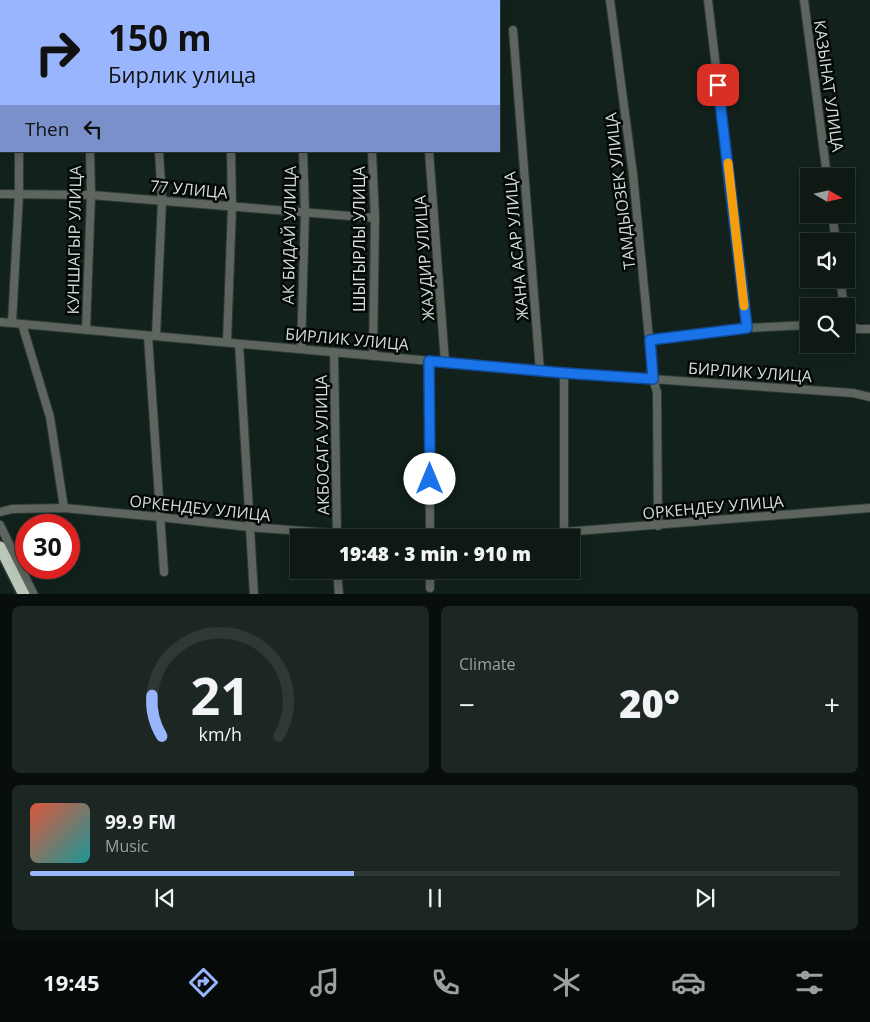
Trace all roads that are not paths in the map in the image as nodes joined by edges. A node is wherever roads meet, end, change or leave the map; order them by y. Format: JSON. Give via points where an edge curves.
{"nodes":[{"id":1,"x":610,"y":0,"type":"edge"},
{"id":2,"x":708,"y":0,"type":"edge"},
{"id":3,"x":804,"y":0,"type":"edge"},
{"id":4,"x":513,"y":30,"type":"dead end"},
{"id":5,"x":19,"y":152,"type":"edge"},
{"id":6,"x":90,"y":152,"type":"edge"},
{"id":7,"x":159,"y":152,"type":"edge"},
{"id":8,"x":231,"y":152,"type":"edge"},
{"id":9,"x":303,"y":152,"type":"edge"},
{"id":10,"x":372,"y":152,"type":"edge"},
{"id":11,"x":429,"y":152,"type":"edge"},
{"id":12,"x":827,"y":168,"type":"edge"},
{"id":13,"x":0,"y":194,"type":"edge"},
{"id":14,"x":19,"y":194,"type":"junction"},
{"id":15,"x":91,"y":195,"type":"junction"},
{"id":16,"x":162,"y":200,"type":"junction"},
{"id":17,"x":232,"y":207,"type":"junction"},
{"id":18,"x":305,"y":214,"type":"junction"},
{"id":19,"x":375,"y":218,"type":"junction"},
{"id":20,"x":0,"y":322,"type":"edge"},
{"id":21,"x":12,"y":323,"type":"junction"},
{"id":22,"x":22,"y":324,"type":"junction"},
{"id":23,"x":800,"y":325,"type":"edge"},
{"id":24,"x":747,"y":328,"type":"junction"},
{"id":25,"x":855,"y":328,"type":"edge"},
{"id":26,"x":870,"y":328,"type":"edge"},
{"id":27,"x":86,"y":330,"type":"junction"},
{"id":28,"x":152,"y":336,"type":"junction"},
{"id":29,"x":650,"y":340,"type":"junction"},
{"id":30,"x":226,"y":342,"type":"junction"},
{"id":31,"x":239,"y":344,"type":"junction"},
{"id":32,"x":300,"y":349,"type":"junction"},
{"id":33,"x":334,"y":352,"type":"junction"},
{"id":34,"x":373,"y":356,"type":"junction"},
{"id":35,"x":429,"y":361,"type":"junction"},
{"id":36,"x":446,"y":362,"type":"junction"},
{"id":37,"x":540,"y":371,"type":"junction"},
{"id":38,"x":564,"y":373,"type":"junction"},
{"id":39,"x":653,"y":379,"type":"junction"},
{"id":40,"x":870,"y":397,"type":"edge"},
{"id":41,"x":64,"y":508,"type":"junction"},
{"id":42,"x":870,"y":508,"type":"edge"},
{"id":43,"x":0,"y":512,"type":"edge"},
{"id":44,"x":160,"y":517,"type":"junction"},
{"id":45,"x":0,"y":525,"type":"edge"},
{"id":46,"x":658,"y":526,"type":"junction"},
{"id":47,"x":249,"y":528,"type":"junction"},
{"id":48,"x":337,"y":529,"type":"edge"},
{"id":49,"x":430,"y":529,"type":"edge"},
{"id":50,"x":564,"y":529,"type":"edge"},
{"id":51,"x":290,"y":532,"type":"edge"},
{"id":52,"x":580,"y":533,"type":"edge"},
{"id":53,"x":0,"y":547,"type":"edge"},
{"id":54,"x":0,"y":562,"type":"edge"},
{"id":55,"x":164,"y":572,"type":"dead end"},
{"id":56,"x":338,"y":579,"type":"edge"},
{"id":57,"x":430,"y":579,"type":"edge"},
{"id":58,"x":430,"y":588,"type":"dead end"},
{"id":59,"x":16,"y":594,"type":"edge"},
{"id":60,"x":24,"y":594,"type":"edge"},
{"id":61,"x":34,"y":594,"type":"edge"},
{"id":62,"x":254,"y":594,"type":"edge"},
{"id":63,"x":339,"y":594,"type":"edge"}],
"edges":[{"from":1,"to":29,"type":"street","name":"ТАМДЫОЗЕК УЛИЦА","via":[[633,174]]},
{"from":2,"to":24,"type":"street"},
{"from":3,"to":12,"type":"street","name":"КАЗЫНАТ УЛИЦА"},
{"from":4,"to":37,"type":"street","name":"ЖАНА АСАР УЛИЦА"},
{"from":5,"to":14,"type":"street"},
{"from":6,"to":15,"type":"street","name":"КУНШАГЫР УЛИЦА"},
{"from":7,"to":16,"type":"street"},
{"from":8,"to":17,"type":"street"},
{"from":9,"to":18,"type":"street","name":"АК БИДАЙ УЛИЦА"},
{"from":10,"to":19,"type":"street","name":"ШЫГЫРЛЫ УЛИЦА"},
{"from":11,"to":36,"type":"street","name":"ЖАУДИР УЛИЦА"},
{"from":13,"to":14,"type":"street","name":"77 УЛИЦА"},
{"from":14,"to":15,"type":"street","name":"77 УЛИЦА"},
{"from":14,"to":21,"type":"street"},
{"from":15,"to":16,"type":"street","name":"77 УЛИЦА"},
{"from":15,"to":27,"type":"street","name":"КУНШАГЫР УЛИЦА"},
{"from":16,"to":17,"type":"street","name":"77 УЛИЦА"},
{"from":16,"to":28,"type":"street"},
{"from":17,"to":18,"type":"street","name":"77 УЛИЦА"},
{"from":17,"to":30,"type":"street"},
{"from":18,"to":19,"type":"street","name":"77 УЛИЦА"},
{"from":18,"to":32,"type":"street","name":"АК БИДАЙ УЛИЦА"},
{"from":19,"to":34,"type":"street","name":"ШЫГЫРЛЫ УЛИЦА"},
{"from":20,"to":21,"type":"street","name":"БИРЛИК УЛИЦА"},
{"from":21,"to":22,"type":"street","name":"БИРЛИК УЛИЦА"},
{"from":22,"to":27,"type":"street","name":"БИРЛИК УЛИЦА"},
{"from":22,"to":41,"type":"street","via":[[50,417]]},
{"from":23,"to":24,"type":"street"},
{"from":24,"to":29,"type":"street"},
{"from":25,"to":26,"type":"street"},
{"from":27,"to":28,"type":"street","name":"БИРЛИК УЛИЦА"},
{"from":28,"to":30,"type":"street","name":"БИРЛИК УЛИЦА"},
{"from":28,"to":44,"type":"street"},
{"from":29,"to":39,"type":"street","name":"ТАМДЫОЗЕК УЛИЦА"},
{"from":30,"to":31,"type":"street","name":"БИРЛИК УЛИЦА"},
{"from":31,"to":32,"type":"street","name":"БИРЛИК УЛИЦА"},
{"from":31,"to":47,"type":"street"},
{"from":32,"to":33,"type":"street","name":"БИРЛИК УЛИЦА"},
{"from":33,"to":34,"type":"street","name":"БИРЛИК УЛИЦА"},
{"from":33,"to":48,"type":"street","name":"АКБОСАГА УЛИЦА"},
{"from":34,"to":35,"type":"street","name":"БИРЛИК УЛИЦА"},
{"from":35,"to":36,"type":"street","name":"БИРЛИК УЛИЦА"},
{"from":35,"to":49,"type":"street"},
{"from":36,"to":37,"type":"street","name":"БИРЛИК УЛИЦА"},
{"from":37,"to":38,"type":"street","name":"БИРЛИК УЛИЦА"},
{"from":38,"to":39,"type":"street","name":"БИРЛИК УЛИЦА"},
{"from":38,"to":50,"type":"street"},
{"from":39,"to":40,"type":"street","name":"БИРЛИК УЛИЦА","via":[[853,393]]},
{"from":39,"to":46,"type":"street","name":"ТАМДЫОЗЕК УЛИЦА","via":[[657,392]]},
{"from":41,"to":43,"type":"street","name":"ОРКЕНДЕУ УЛИЦА"},
{"from":41,"to":44,"type":"street","name":"ОРКЕНДЕУ УЛИЦА"},
{"from":42,"to":46,"type":"street","name":"ОРКЕНДЕУ УЛИЦА"},
{"from":44,"to":47,"type":"street","name":"ОРКЕНДЕУ УЛИЦА"},
{"from":44,"to":55,"type":"street"},
{"from":45,"to":61,"type":"street"},
{"from":46,"to":52,"type":"street","name":"ОРКЕНДЕУ УЛИЦА"},
{"from":47,"to":51,"type":"street","name":"ОРКЕНДЕУ УЛИЦА"},
{"from":47,"to":62,"type":"street"},
{"from":53,"to":60,"type":"highway"},
{"from":54,"to":59,"type":"highway"},
{"from":56,"to":63,"type":"street"},
{"from":57,"to":58,"type":"street"}]}
